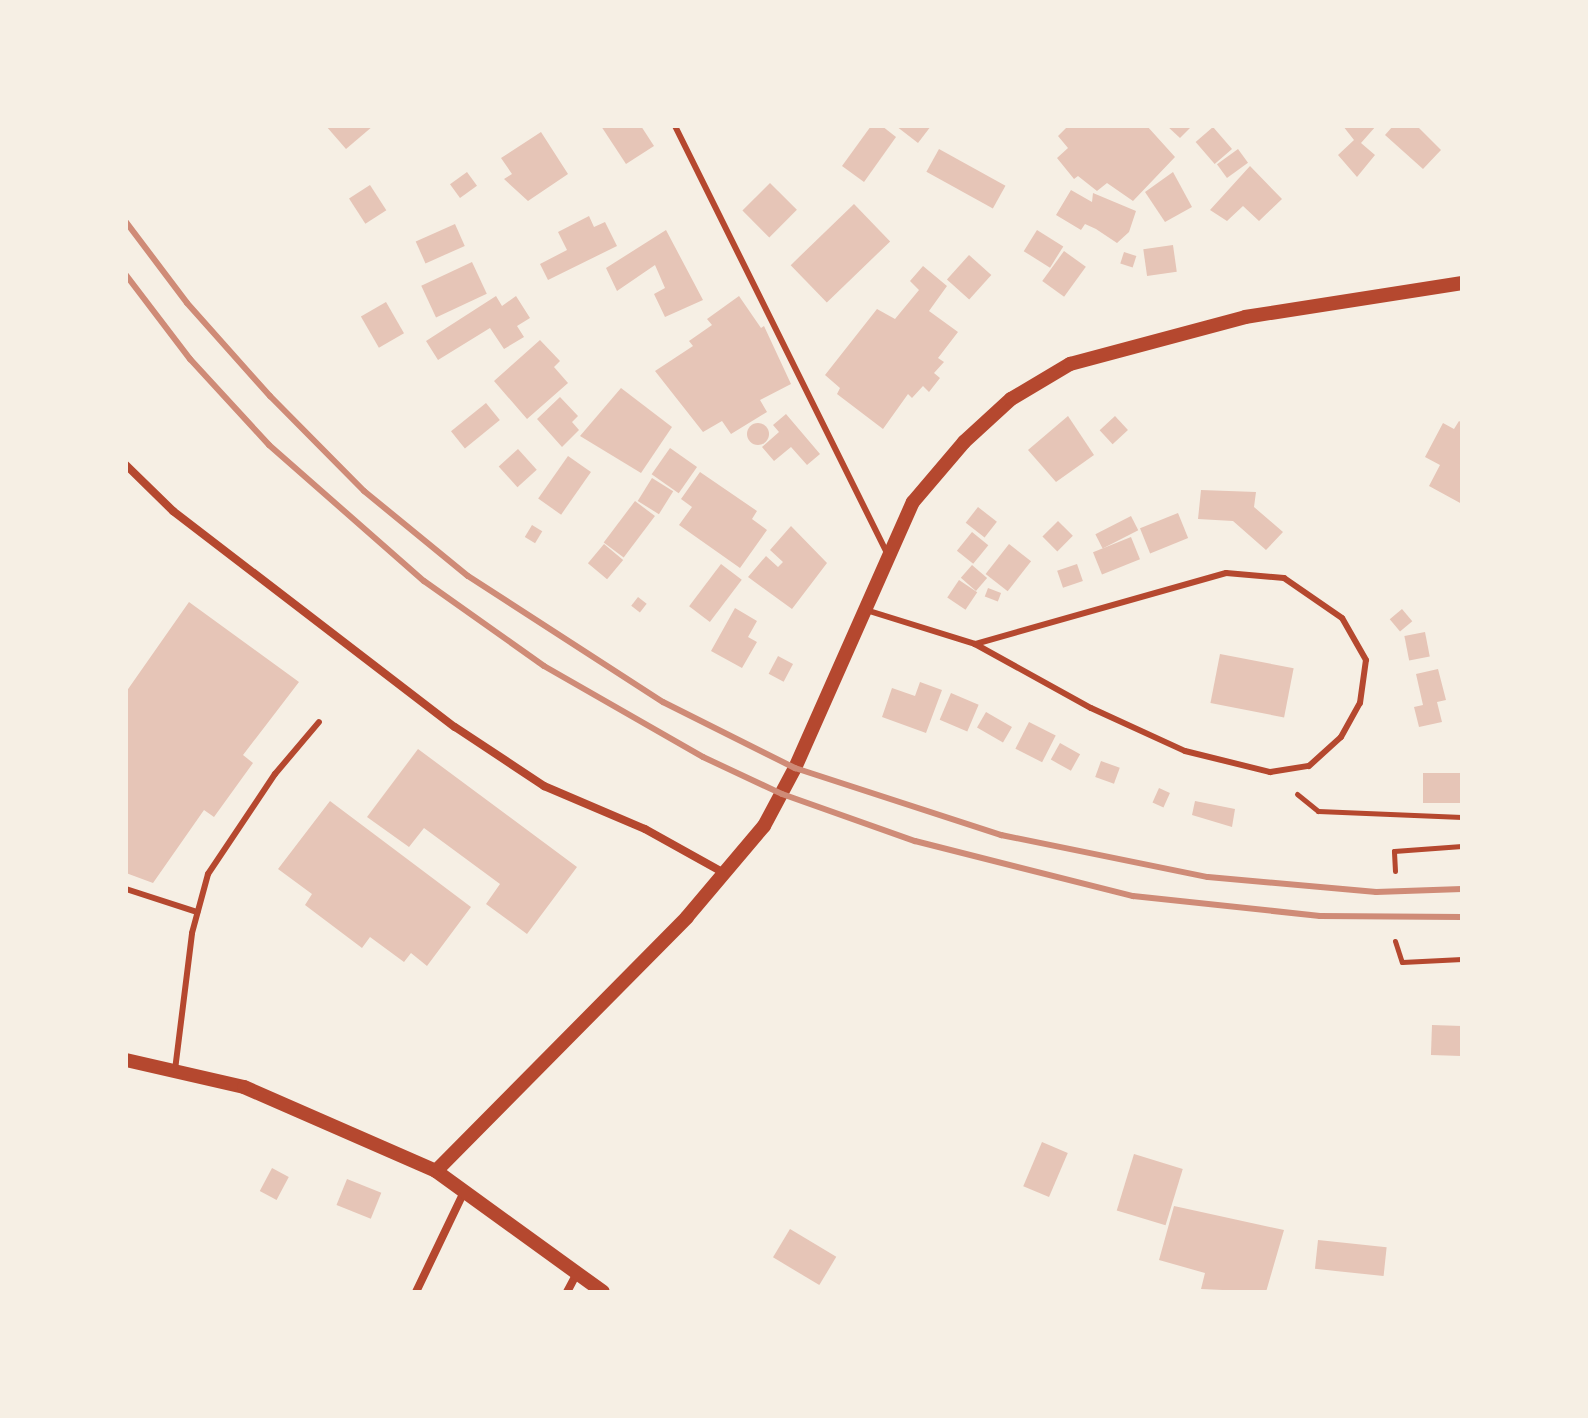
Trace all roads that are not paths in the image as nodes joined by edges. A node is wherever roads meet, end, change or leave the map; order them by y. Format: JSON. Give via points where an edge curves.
{"nodes":[{"id":1,"x":675,"y":126,"type":"edge"},
{"id":2,"x":1462,"y":283,"type":"edge"},
{"id":3,"x":126,"y":465,"type":"edge"},
{"id":4,"x":887,"y":553,"type":"junction"},
{"id":5,"x":862,"y":609,"type":"junction"},
{"id":6,"x":975,"y":644,"type":"junction"},
{"id":7,"x":319,"y":722,"type":"dead end"},
{"id":8,"x":725,"y":874,"type":"junction"},
{"id":9,"x":126,"y":889,"type":"edge"},
{"id":10,"x":197,"y":912,"type":"junction"},
{"id":11,"x":126,"y":1060,"type":"edge"},
{"id":12,"x":175,"y":1070,"type":"junction"},
{"id":13,"x":436,"y":1171,"type":"junction"},
{"id":14,"x":464,"y":1192,"type":"junction"},
{"id":15,"x":576,"y":1275,"type":"junction"},
{"id":16,"x":416,"y":1292,"type":"edge"},
{"id":17,"x":567,"y":1292,"type":"edge"},
{"id":18,"x":603,"y":1292,"type":"edge"}],
"edges":[{"from":1,"to":4,"type":"lane"},
{"from":2,"to":4,"type":"street","via":[[1245,317],[1070,364],[1011,399],[964,442],[913,502]]},
{"from":3,"to":8,"type":"street","via":[[173,511],[455,727],[544,786],[645,829]]},
{"from":4,"to":5,"type":"street"},
{"from":5,"to":6,"type":"lane"},
{"from":5,"to":8,"type":"street","via":[[795,768],[764,826]]},
{"from":6,"to":6,"type":"lane","via":[[1226,573],[1284,578],[1342,618],[1366,660],[1360,703],[1341,737],[1309,766],[1270,772],[1185,751],[1091,708]]},
{"from":7,"to":10,"type":"lane","via":[[239,824],[208,874]]},
{"from":8,"to":13,"type":"street"},
{"from":9,"to":10,"type":"lane"},
{"from":10,"to":12,"type":"lane"},
{"from":11,"to":12,"type":"street"},
{"from":12,"to":13,"type":"street","via":[[244,1087],[307,1111]]},
{"from":13,"to":14,"type":"street"},
{"from":14,"to":15,"type":"street"},
{"from":14,"to":16,"type":"street"},
{"from":15,"to":17,"type":"street"},
{"from":15,"to":18,"type":"street"}]}
